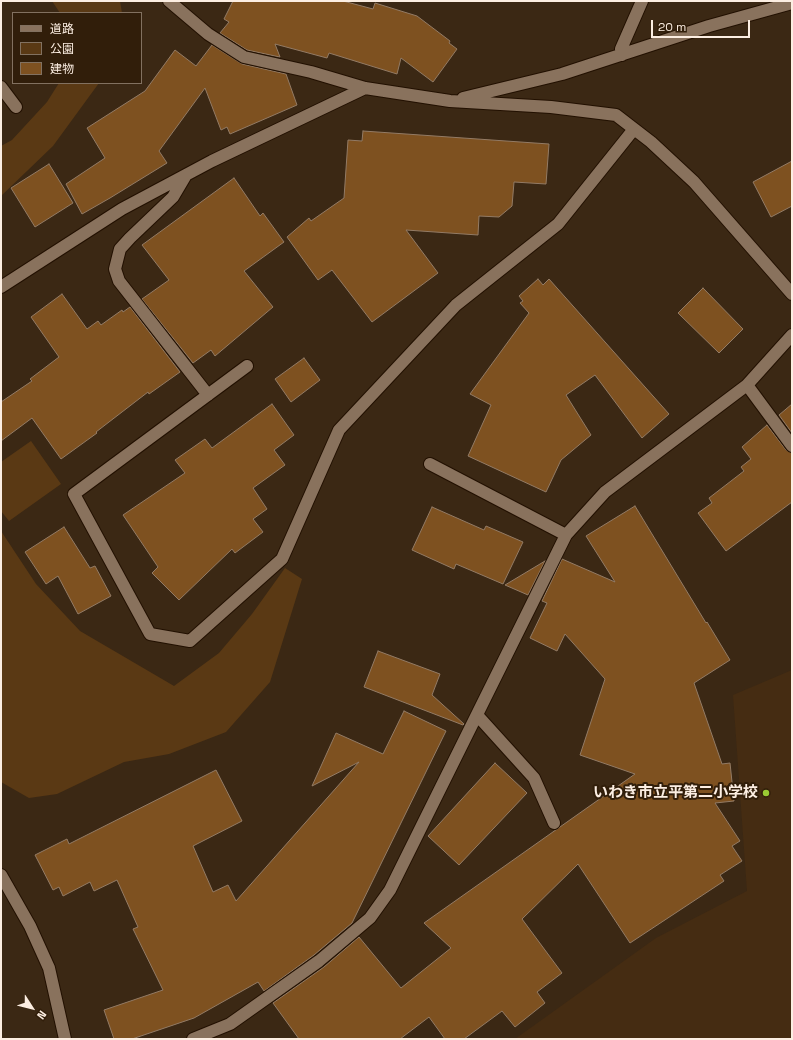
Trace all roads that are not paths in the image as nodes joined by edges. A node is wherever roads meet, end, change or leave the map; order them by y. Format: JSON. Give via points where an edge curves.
{"nodes":[{"id":1,"x":169,"y":1,"type":"edge"},
{"id":2,"x":642,"y":1,"type":"edge"},
{"id":3,"x":792,"y":2,"type":"edge"},
{"id":4,"x":622,"y":55,"type":"junction"},
{"id":5,"x":1,"y":88,"type":"edge"},
{"id":6,"x":365,"y":88,"type":"junction"},
{"id":7,"x":450,"y":101,"type":"junction"},
{"id":8,"x":16,"y":107,"type":"dead end"},
{"id":9,"x":634,"y":129,"type":"junction"},
{"id":10,"x":186,"y":175,"type":"junction"},
{"id":11,"x":1,"y":287,"type":"edge"},
{"id":12,"x":792,"y":294,"type":"edge"},
{"id":13,"x":792,"y":335,"type":"edge"},
{"id":14,"x":247,"y":366,"type":"dead end"},
{"id":15,"x":747,"y":385,"type":"junction"},
{"id":16,"x":208,"y":395,"type":"junction"},
{"id":17,"x":792,"y":446,"type":"edge"},
{"id":18,"x":430,"y":464,"type":"dead end"},
{"id":19,"x":566,"y":535,"type":"junction"},
{"id":20,"x":477,"y":714,"type":"junction"},
{"id":21,"x":554,"y":823,"type":"dead end"},
{"id":22,"x":1,"y":875,"type":"edge"},
{"id":23,"x":65,"y":1039,"type":"edge"},
{"id":24,"x":193,"y":1039,"type":"edge"}],
"edges":[{"from":1,"to":6,"type":"street","via":[[208,34],[244,57],[311,72]]},
{"from":2,"to":4,"type":"street","via":[[621,49]]},
{"from":3,"to":4,"type":"street"},
{"from":4,"to":7,"type":"street","via":[[562,74]]},
{"from":5,"to":8,"type":"street"},
{"from":6,"to":7,"type":"street"},
{"from":6,"to":10,"type":"street","via":[[212,160]]},
{"from":7,"to":9,"type":"street","via":[[616,115]]},
{"from":9,"to":12,"type":"street","via":[[694,182]]},
{"from":9,"to":16,"type":"street","via":[[558,224],[456,305],[339,430],[282,559],[190,641],[150,634],[74,494]]},
{"from":10,"to":11,"type":"street","via":[[122,209]]},
{"from":10,"to":16,"type":"street","via":[[173,197],[120,249],[115,269],[119,281]]},
{"from":13,"to":15,"type":"street"},
{"from":14,"to":16,"type":"street"},
{"from":15,"to":17,"type":"street"},
{"from":15,"to":19,"type":"street","via":[[605,492]]},
{"from":18,"to":19,"type":"street"},
{"from":19,"to":20,"type":"street"},
{"from":20,"to":21,"type":"street","via":[[534,778]]},
{"from":20,"to":24,"type":"street","via":[[390,890],[370,918],[319,960],[230,1024]]},
{"from":22,"to":23,"type":"street","via":[[30,926],[49,968]]}]}
